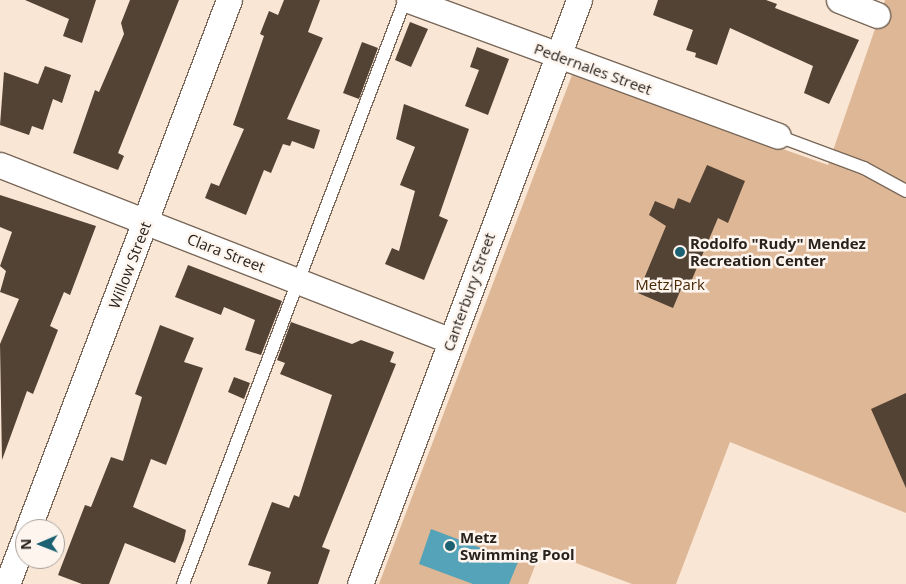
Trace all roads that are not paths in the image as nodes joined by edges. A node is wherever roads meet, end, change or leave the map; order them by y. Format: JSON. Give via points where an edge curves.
{"nodes":[{"id":1,"x":229,"y":0,"type":"edge"},
{"id":2,"x":405,"y":0,"type":"edge"},
{"id":3,"x":409,"y":0,"type":"edge"},
{"id":4,"x":579,"y":0,"type":"edge"},
{"id":5,"x":839,"y":0,"type":"edge"},
{"id":6,"x":878,"y":15,"type":"dead end"},
{"id":7,"x":556,"y":56,"type":"junction"},
{"id":8,"x":778,"y":136,"type":"joint"},
{"id":9,"x":0,"y":165,"type":"edge"},
{"id":10,"x":906,"y":191,"type":"edge"},
{"id":11,"x":146,"y":222,"type":"junction"},
{"id":12,"x":299,"y":280,"type":"junction"},
{"id":13,"x":451,"y":341,"type":"junction"},
{"id":14,"x":32,"y":519,"type":"edge"},
{"id":15,"x":15,"y":563,"type":"edge"},
{"id":16,"x":7,"y":584,"type":"edge"},
{"id":17,"x":183,"y":584,"type":"edge"},
{"id":18,"x":360,"y":584,"type":"edge"}],
"edges":[{"from":1,"to":11,"type":"street","name":"Willow Street"},
{"from":2,"to":12,"type":"lane"},
{"from":3,"to":7,"type":"street","name":"Pedernales Street"},
{"from":4,"to":7,"type":"street","name":"Canterbury Street"},
{"from":5,"to":6,"type":"street"},
{"from":7,"to":8,"type":"street","name":"Pedernales Street"},
{"from":7,"to":13,"type":"street","name":"Canterbury Street"},
{"from":8,"to":10,"type":"lane","via":[[864,168]]},
{"from":9,"to":11,"type":"street","name":"Clara Street"},
{"from":11,"to":12,"type":"street","name":"Clara Street"},
{"from":11,"to":14,"type":"street","name":"Willow Street"},
{"from":12,"to":13,"type":"street","name":"Clara Street"},
{"from":12,"to":17,"type":"lane"},
{"from":13,"to":18,"type":"street","name":"Canterbury Street"},
{"from":15,"to":16,"type":"street"}]}
